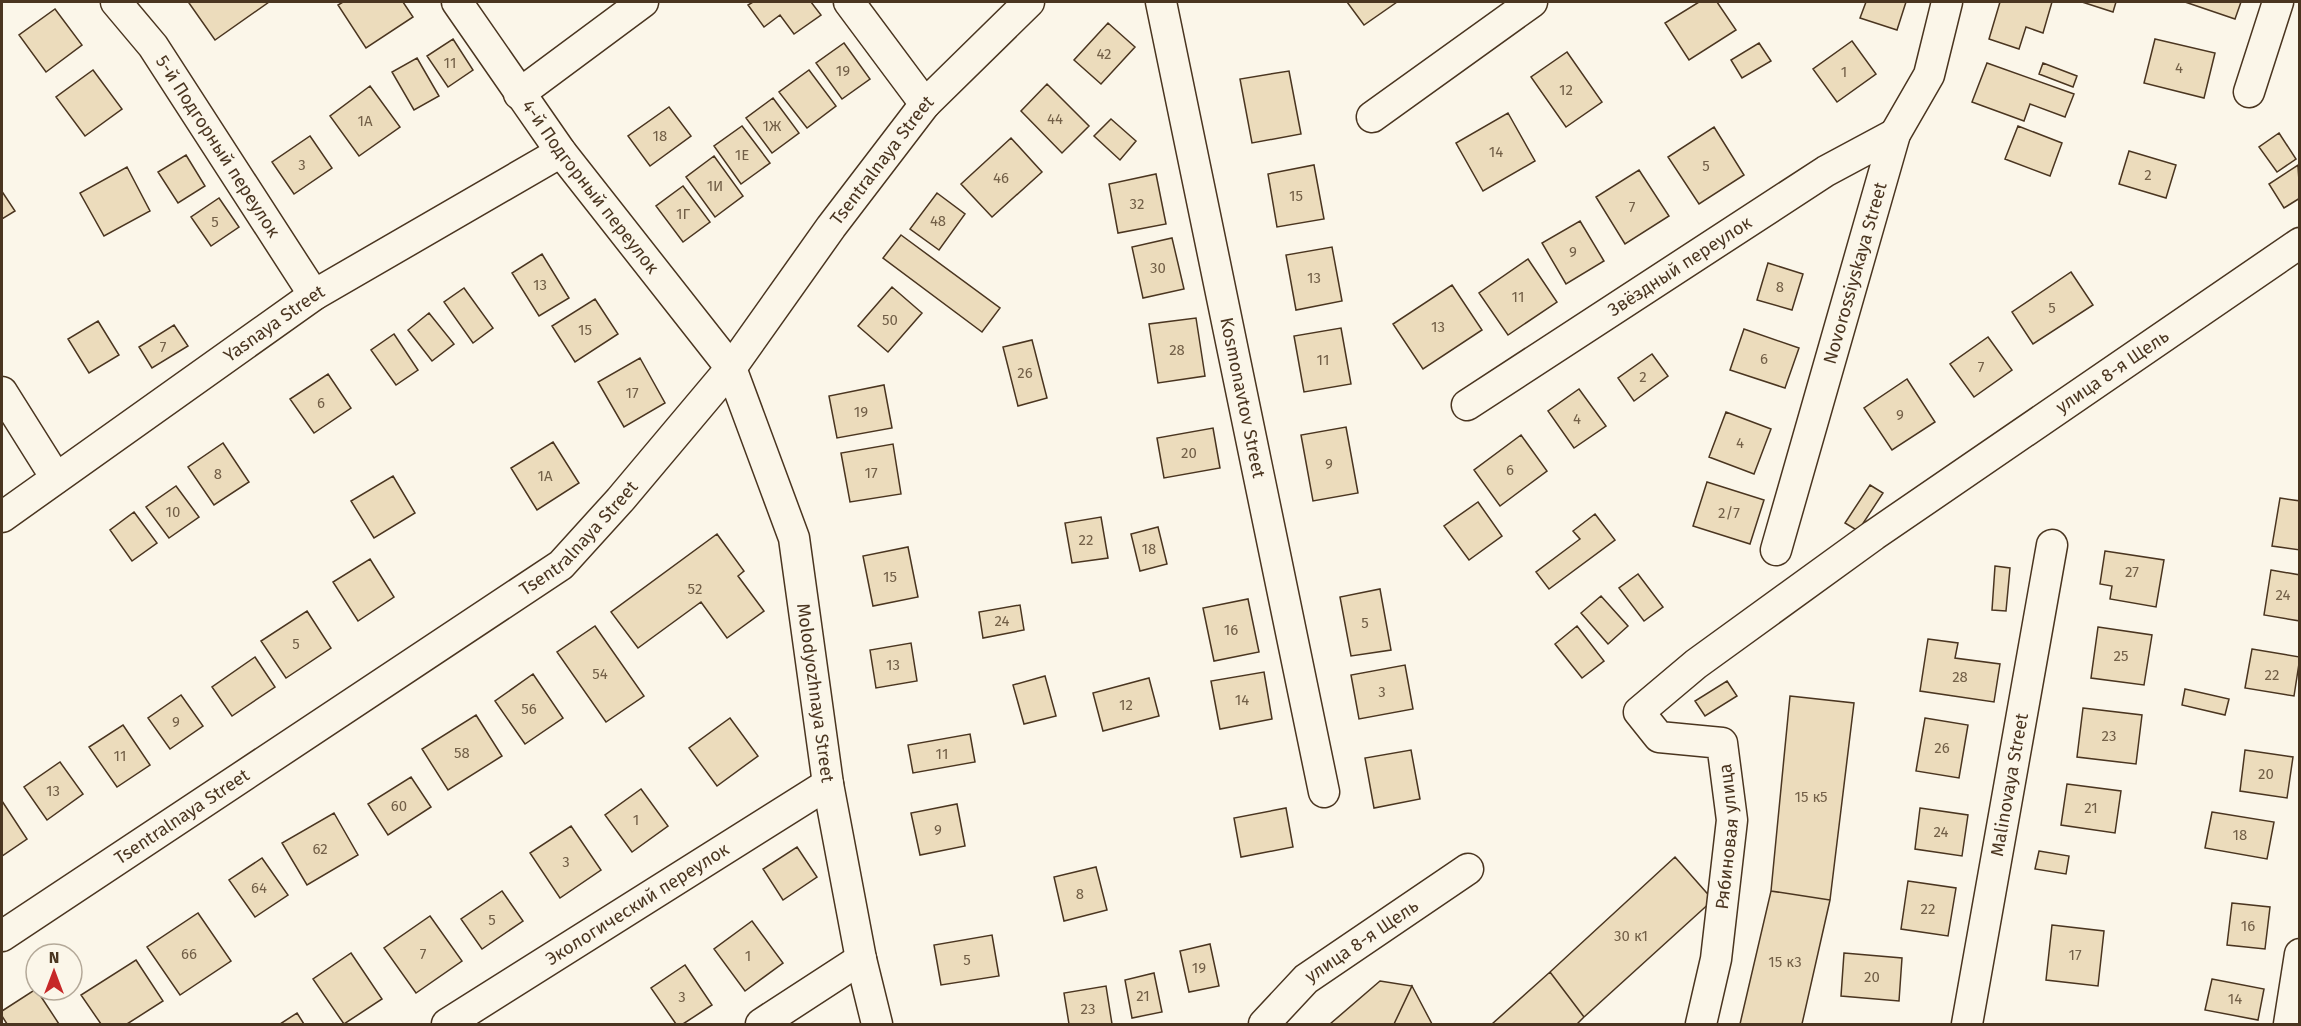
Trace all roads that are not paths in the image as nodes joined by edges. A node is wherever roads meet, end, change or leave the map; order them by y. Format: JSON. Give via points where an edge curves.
{"nodes":[{"id":1,"x":116,"y":2,"type":"edge"},
{"id":2,"x":457,"y":2,"type":"edge"},
{"id":3,"x":643,"y":2,"type":"edge"},
{"id":4,"x":849,"y":2,"type":"edge"},
{"id":5,"x":1029,"y":2,"type":"edge"},
{"id":6,"x":1161,"y":2,"type":"edge"},
{"id":7,"x":1532,"y":2,"type":"edge"},
{"id":8,"x":1947,"y":2,"type":"edge"},
{"id":9,"x":2278,"y":2,"type":"edge"},
{"id":10,"x":2249,"y":92,"type":"dead end"},
{"id":11,"x":519,"y":94,"type":"junction"},
{"id":12,"x":925,"y":104,"type":"junction"},
{"id":13,"x":1372,"y":117,"type":"dead end"},
{"id":14,"x":1895,"y":134,"type":"junction"},
{"id":15,"x":561,"y":152,"type":"junction"},
{"id":16,"x":2300,"y":243,"type":"edge"},
{"id":17,"x":314,"y":295,"type":"junction"},
{"id":18,"x":731,"y":368,"type":"junction"},
{"id":19,"x":2,"y":392,"type":"edge"},
{"id":20,"x":1467,"y":405,"type":"dead end"},
{"id":21,"x":56,"y":478,"type":"junction"},
{"id":22,"x":2,"y":517,"type":"edge"},
{"id":23,"x":2052,"y":545,"type":"dead end"},
{"id":24,"x":1776,"y":550,"type":"dead end"},
{"id":25,"x":1696,"y":664,"type":"joint"},
{"id":26,"x":828,"y":784,"type":"junction"},
{"id":27,"x":1324,"y":792,"type":"dead end"},
{"id":28,"x":1468,"y":869,"type":"dead end"},
{"id":29,"x":2,"y":936,"type":"edge"},
{"id":30,"x":2300,"y":954,"type":"edge"},
{"id":31,"x":861,"y":959,"type":"junction"},
{"id":32,"x":447,"y":1024,"type":"edge"},
{"id":33,"x":761,"y":1024,"type":"edge"},
{"id":34,"x":877,"y":1024,"type":"edge"},
{"id":35,"x":1264,"y":1024,"type":"edge"},
{"id":36,"x":1701,"y":1024,"type":"edge"},
{"id":37,"x":1967,"y":1024,"type":"edge"},
{"id":38,"x":2289,"y":1024,"type":"edge"}],
"edges":[{"from":1,"to":17,"type":"street","name":"5-й Подгорный переулок","via":[[153,46]]},
{"from":2,"to":11,"type":"street","name":"4-й Подгорный переулок"},
{"from":3,"to":11,"type":"street"},
{"from":4,"to":12,"type":"street"},
{"from":5,"to":12,"type":"street","name":"Tsentralnaya Street"},
{"from":6,"to":27,"type":"street","name":"Kosmonavtov Street"},
{"from":7,"to":13,"type":"street"},
{"from":8,"to":14,"type":"street","name":"Novorossiyskaya Street","via":[[1929,75]]},
{"from":9,"to":10,"type":"street"},
{"from":11,"to":15,"type":"street","name":"4-й Подгорный переулок"},
{"from":12,"to":18,"type":"street","name":"Tsentralnaya Street"},
{"from":14,"to":20,"type":"street","name":"Звёздный переулок","via":[[1826,171]]},
{"from":14,"to":24,"type":"street","name":"Novorossiyskaya Street"},
{"from":15,"to":17,"type":"street","name":"Yasnaya Street"},
{"from":15,"to":18,"type":"street","name":"4-й Подгорный переулок"},
{"from":16,"to":25,"type":"street","name":"улица 8-я Щель","via":[[1925,499]]},
{"from":17,"to":21,"type":"street","name":"Yasnaya Street"},
{"from":18,"to":26,"type":"street","name":"Molodyozhnaya Street","via":[[794,538]]},
{"from":18,"to":29,"type":"street","name":"Tsentralnaya Street","via":[[561,565]]},
{"from":19,"to":21,"type":"street"},
{"from":21,"to":22,"type":"street","name":"Yasnaya Street"},
{"from":23,"to":37,"type":"street","name":"Malinovaya Street"},
{"from":25,"to":36,"type":"street","name":"Рябиновая улица","via":[[1639,712],[1659,737],[1722,743],[1732,820],[1716,959]]},
{"from":26,"to":31,"type":"street","name":"Molodyozhnaya Street"},
{"from":26,"to":32,"type":"street","name":"Экологический переулок"},
{"from":28,"to":35,"type":"street","name":"улица 8-я Щель","via":[[1306,979]]},
{"from":30,"to":38,"type":"street"},
{"from":31,"to":33,"type":"street"},
{"from":31,"to":34,"type":"street","name":"Molodyozhnaya Street"}]}
